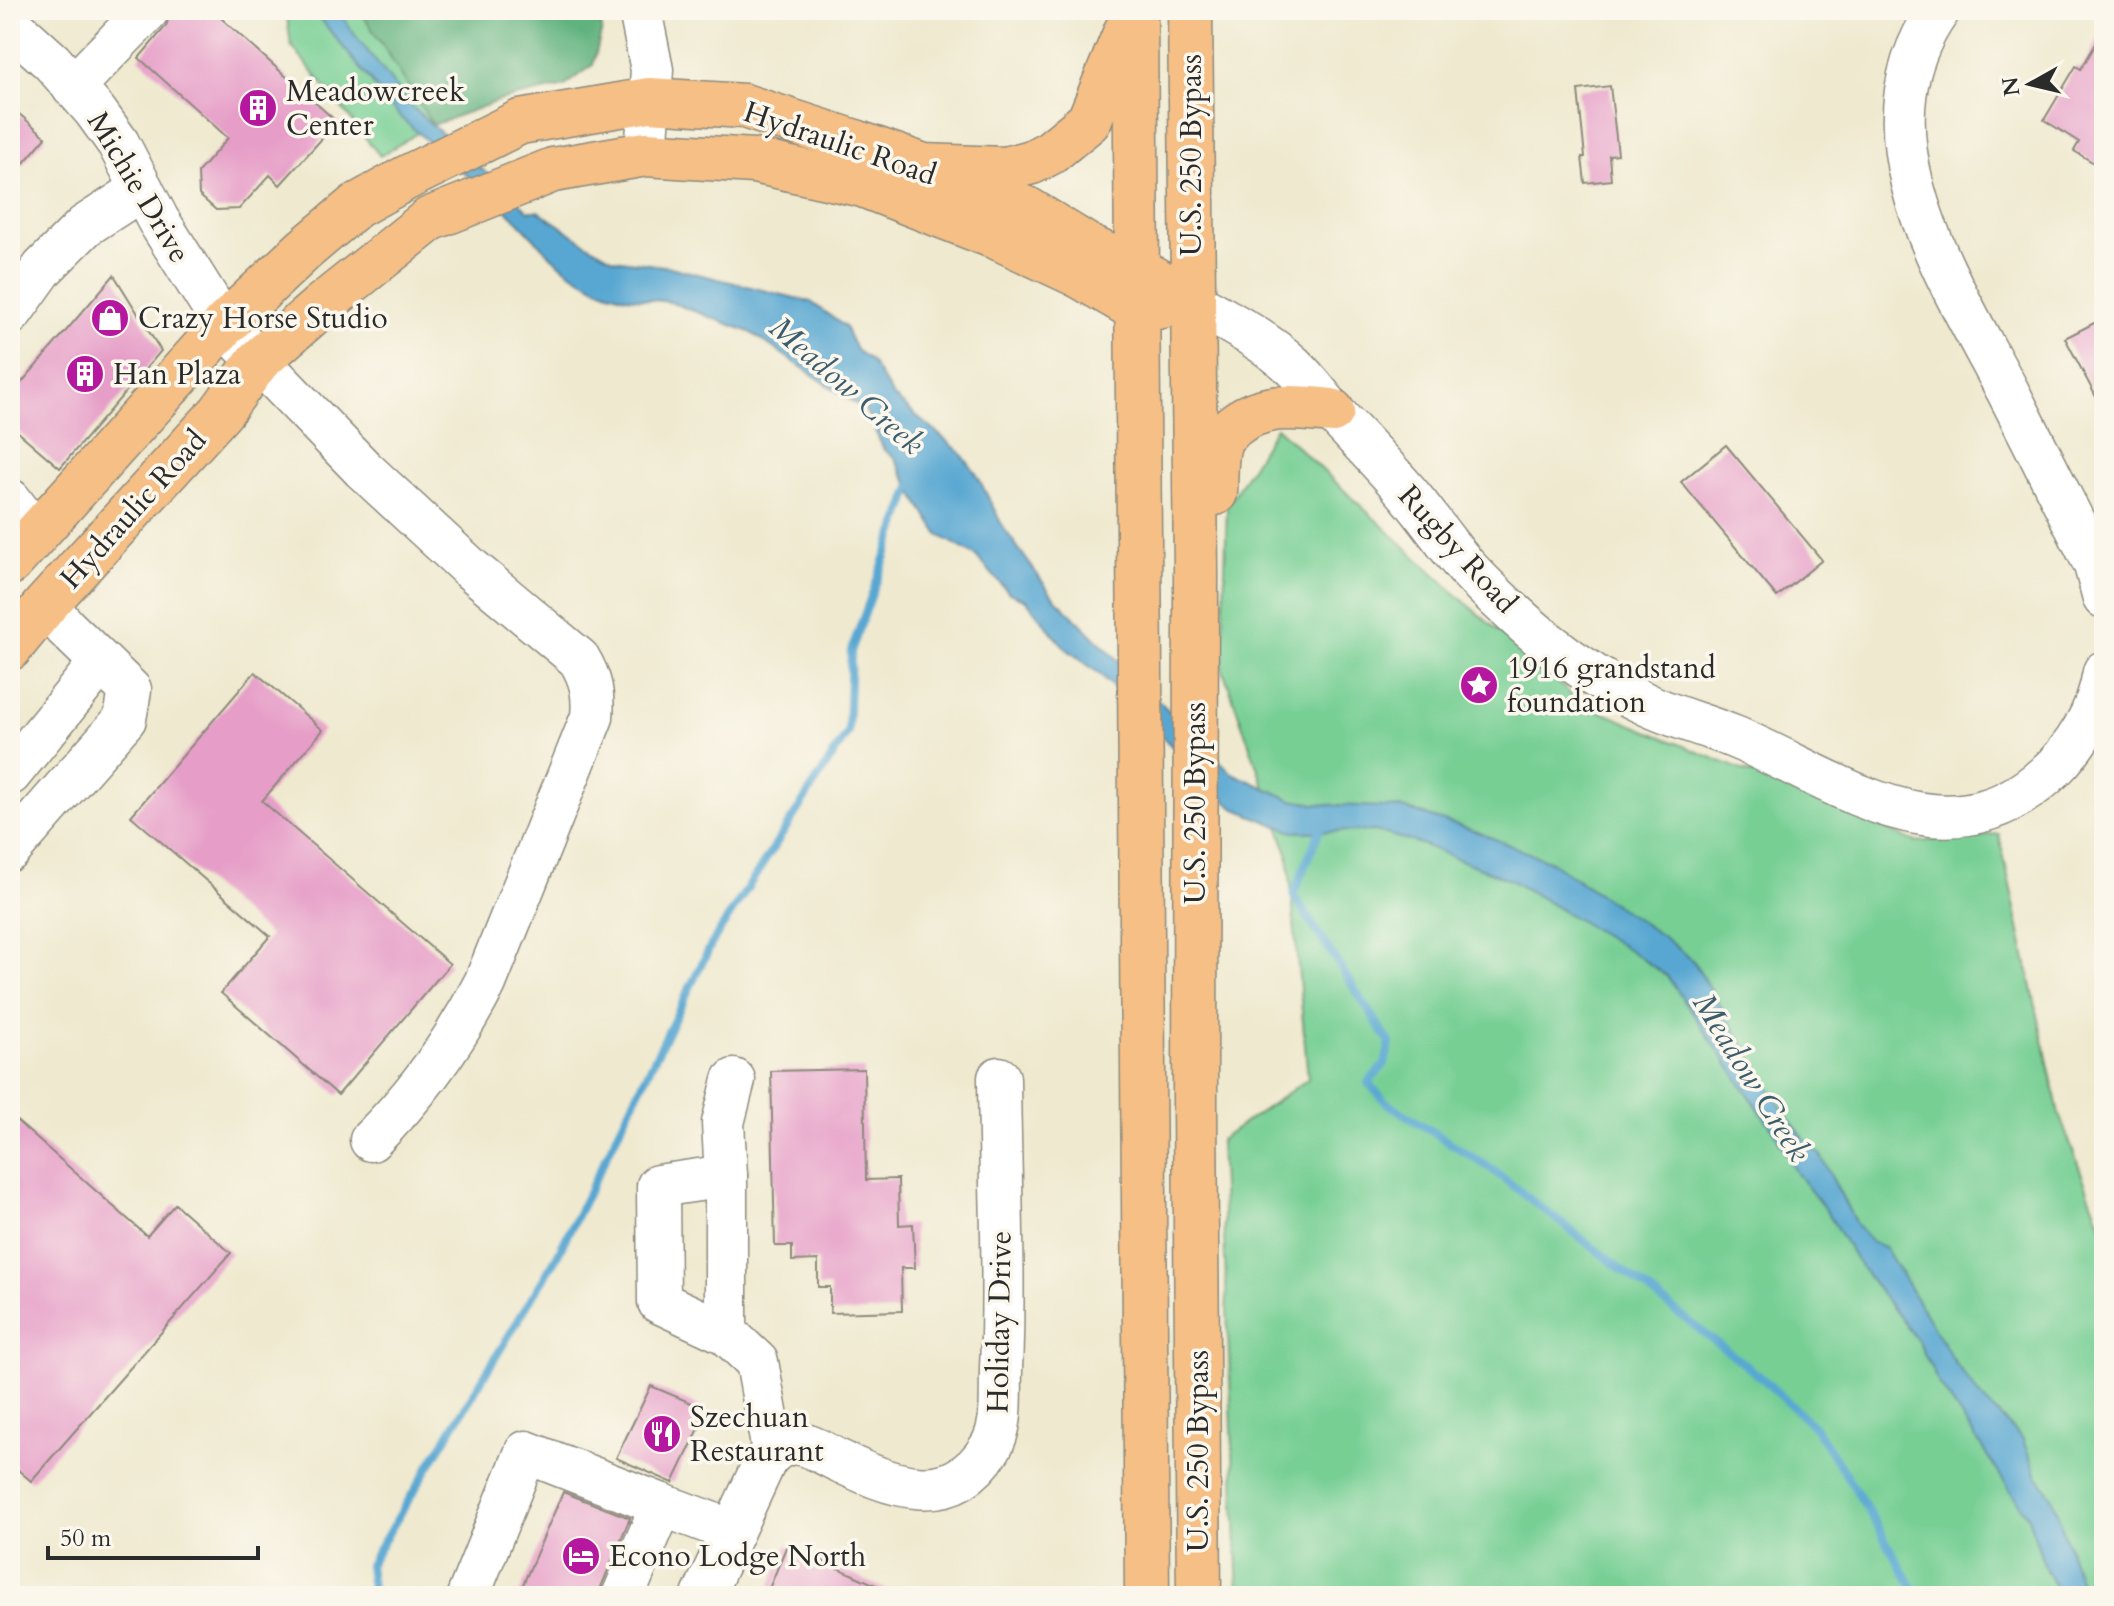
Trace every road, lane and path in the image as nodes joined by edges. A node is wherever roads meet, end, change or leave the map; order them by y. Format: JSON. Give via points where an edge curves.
{"nodes":[{"id":1,"x":640,"y":10,"type":"edge"},
{"id":2,"x":1135,"y":10,"type":"edge"},
{"id":3,"x":1190,"y":10,"type":"edge"},
{"id":4,"x":1939,"y":10,"type":"edge"},
{"id":5,"x":131,"y":16,"type":"edge"},
{"id":6,"x":10,"y":24,"type":"edge"},
{"id":7,"x":73,"y":87,"type":"junction"},
{"id":8,"x":649,"y":100,"type":"junction"},
{"id":9,"x":855,"y":142,"type":"junction"},
{"id":10,"x":646,"y":154,"type":"junction"},
{"id":11,"x":142,"y":189,"type":"junction"},
{"id":12,"x":1138,"y":290,"type":"junction"},
{"id":13,"x":1192,"y":301,"type":"junction"},
{"id":14,"x":10,"y":314,"type":"edge"},
{"id":15,"x":224,"y":325,"type":"junction"},
{"id":16,"x":258,"y":361,"type":"junction"},
{"id":17,"x":1332,"y":411,"type":"junction"},
{"id":18,"x":18,"y":532,"type":"edge"},
{"id":19,"x":1196,"y":572,"type":"junction"},
{"id":20,"x":2104,"y":598,"type":"edge"},
{"id":21,"x":46,"y":604,"type":"junction"},
{"id":22,"x":10,"y":648,"type":"edge"},
{"id":23,"x":101,"y":662,"type":"junction"},
{"id":24,"x":2104,"y":672,"type":"edge"},
{"id":25,"x":10,"y":774,"type":"edge"},
{"id":26,"x":10,"y":850,"type":"edge"},
{"id":27,"x":999,"y":1078,"type":"dead end"},
{"id":28,"x":734,"y":1080,"type":"dead end"},
{"id":29,"x":371,"y":1140,"type":"dead end"},
{"id":30,"x":726,"y":1176,"type":"junction"},
{"id":31,"x":726,"y":1333,"type":"junction"},
{"id":32,"x":773,"y":1451,"type":"junction"},
{"id":33,"x":1146,"y":1465,"type":"junction"},
{"id":34,"x":662,"y":1505,"type":"junction"},
{"id":35,"x":732,"y":1531,"type":"junction"},
{"id":36,"x":468,"y":1596,"type":"edge"},
{"id":37,"x":623,"y":1596,"type":"edge"},
{"id":38,"x":703,"y":1596,"type":"edge"},
{"id":39,"x":1130,"y":1596,"type":"edge"},
{"id":40,"x":1147,"y":1596,"type":"edge"},
{"id":41,"x":1199,"y":1596,"type":"edge"}],
"edges":[{"from":1,"to":8,"type":"street","via":[[652,70]]},
{"from":2,"to":9,"type":"main road","via":[[1089,121],[1032,162],[1005,169],[924,166]]},
{"from":2,"to":12,"type":"main road","name":"U.S. 250 Bypass"},
{"from":3,"to":13,"type":"main road","name":"U.S. 250 Bypass"},
{"from":4,"to":20,"type":"street","via":[[1919,45],[1906,86],[1902,130],[1922,216],[1943,271],[2095,565]]},
{"from":5,"to":7,"type":"street"},
{"from":6,"to":7,"type":"street","name":"Michie Drive"},
{"from":7,"to":11,"type":"street","name":"Michie Drive","via":[[118,143]]},
{"from":8,"to":9,"type":"main road","name":"Hydraulic Road","via":[[744,106]]},
{"from":8,"to":10,"type":"street"},
{"from":8,"to":15,"type":"main road","name":"Hydraulic Road","via":[[520,122],[408,177],[356,206]]},
{"from":9,"to":12,"type":"main road","name":"Hydraulic Road","via":[[1027,209],[1091,248]]},
{"from":10,"to":12,"type":"main road","name":"Hydraulic Road","via":[[754,161],[863,185],[1078,275]]},
{"from":10,"to":16,"type":"main road","name":"Hydraulic Road","via":[[553,170],[430,219]]},
{"from":11,"to":14,"type":"street","via":[[85,226],[43,268]]},
{"from":11,"to":15,"type":"street","name":"Michie Drive"},
{"from":12,"to":13,"type":"main road"},
{"from":12,"to":33,"type":"main road","name":"U.S. 250 Bypass"},
{"from":13,"to":17,"type":"street","name":"Rugby Road","via":[[1294,367]]},
{"from":13,"to":19,"type":"main road","name":"U.S. 250 Bypass"},
{"from":15,"to":16,"type":"street","name":"Michie Drive"},
{"from":15,"to":18,"type":"main road","name":"Hydraulic Road"},
{"from":16,"to":21,"type":"main road","name":"Hydraulic Road","via":[[221,412]]},
{"from":16,"to":29,"type":"street","name":"Michie Drive","via":[[406,509],[579,659],[594,697],[592,717],[467,1019],[406,1106]]},
{"from":17,"to":19,"type":"main road","via":[[1264,409],[1222,436],[1211,534]]},
{"from":17,"to":24,"type":"street","name":"Rugby Road","via":[[1465,566],[1549,644],[1645,704],[1734,737],[1876,803],[1915,814],[1970,816],[2032,788],[2075,744]]},
{"from":19,"to":41,"type":"main road","name":"U.S. 250 Bypass"},
{"from":21,"to":22,"type":"main road","name":"Hydraulic Road"},
{"from":21,"to":23,"type":"street"},
{"from":23,"to":25,"type":"street"},
{"from":23,"to":26,"type":"street","via":[[130,690],[125,719]]},
{"from":27,"to":32,"type":"street","name":"Holiday Drive","via":[[1002,1347],[999,1420],[988,1452],[968,1474],[926,1489],[863,1473],[804,1444]]},
{"from":28,"to":30,"type":"street","via":[[723,1123]]},
{"from":30,"to":31,"type":"street"},
{"from":30,"to":31,"type":"street","via":[[658,1186],[659,1302]]},
{"from":31,"to":32,"type":"street","via":[[757,1362]]},
{"from":32,"to":35,"type":"street"},
{"from":33,"to":39,"type":"main road"},
{"from":33,"to":40,"type":"main road","name":"U.S. 250 Bypass"},
{"from":34,"to":35,"type":"street"},
{"from":34,"to":36,"type":"street","via":[[526,1452]]},
{"from":34,"to":37,"type":"street"},
{"from":35,"to":38,"type":"street"}]}
